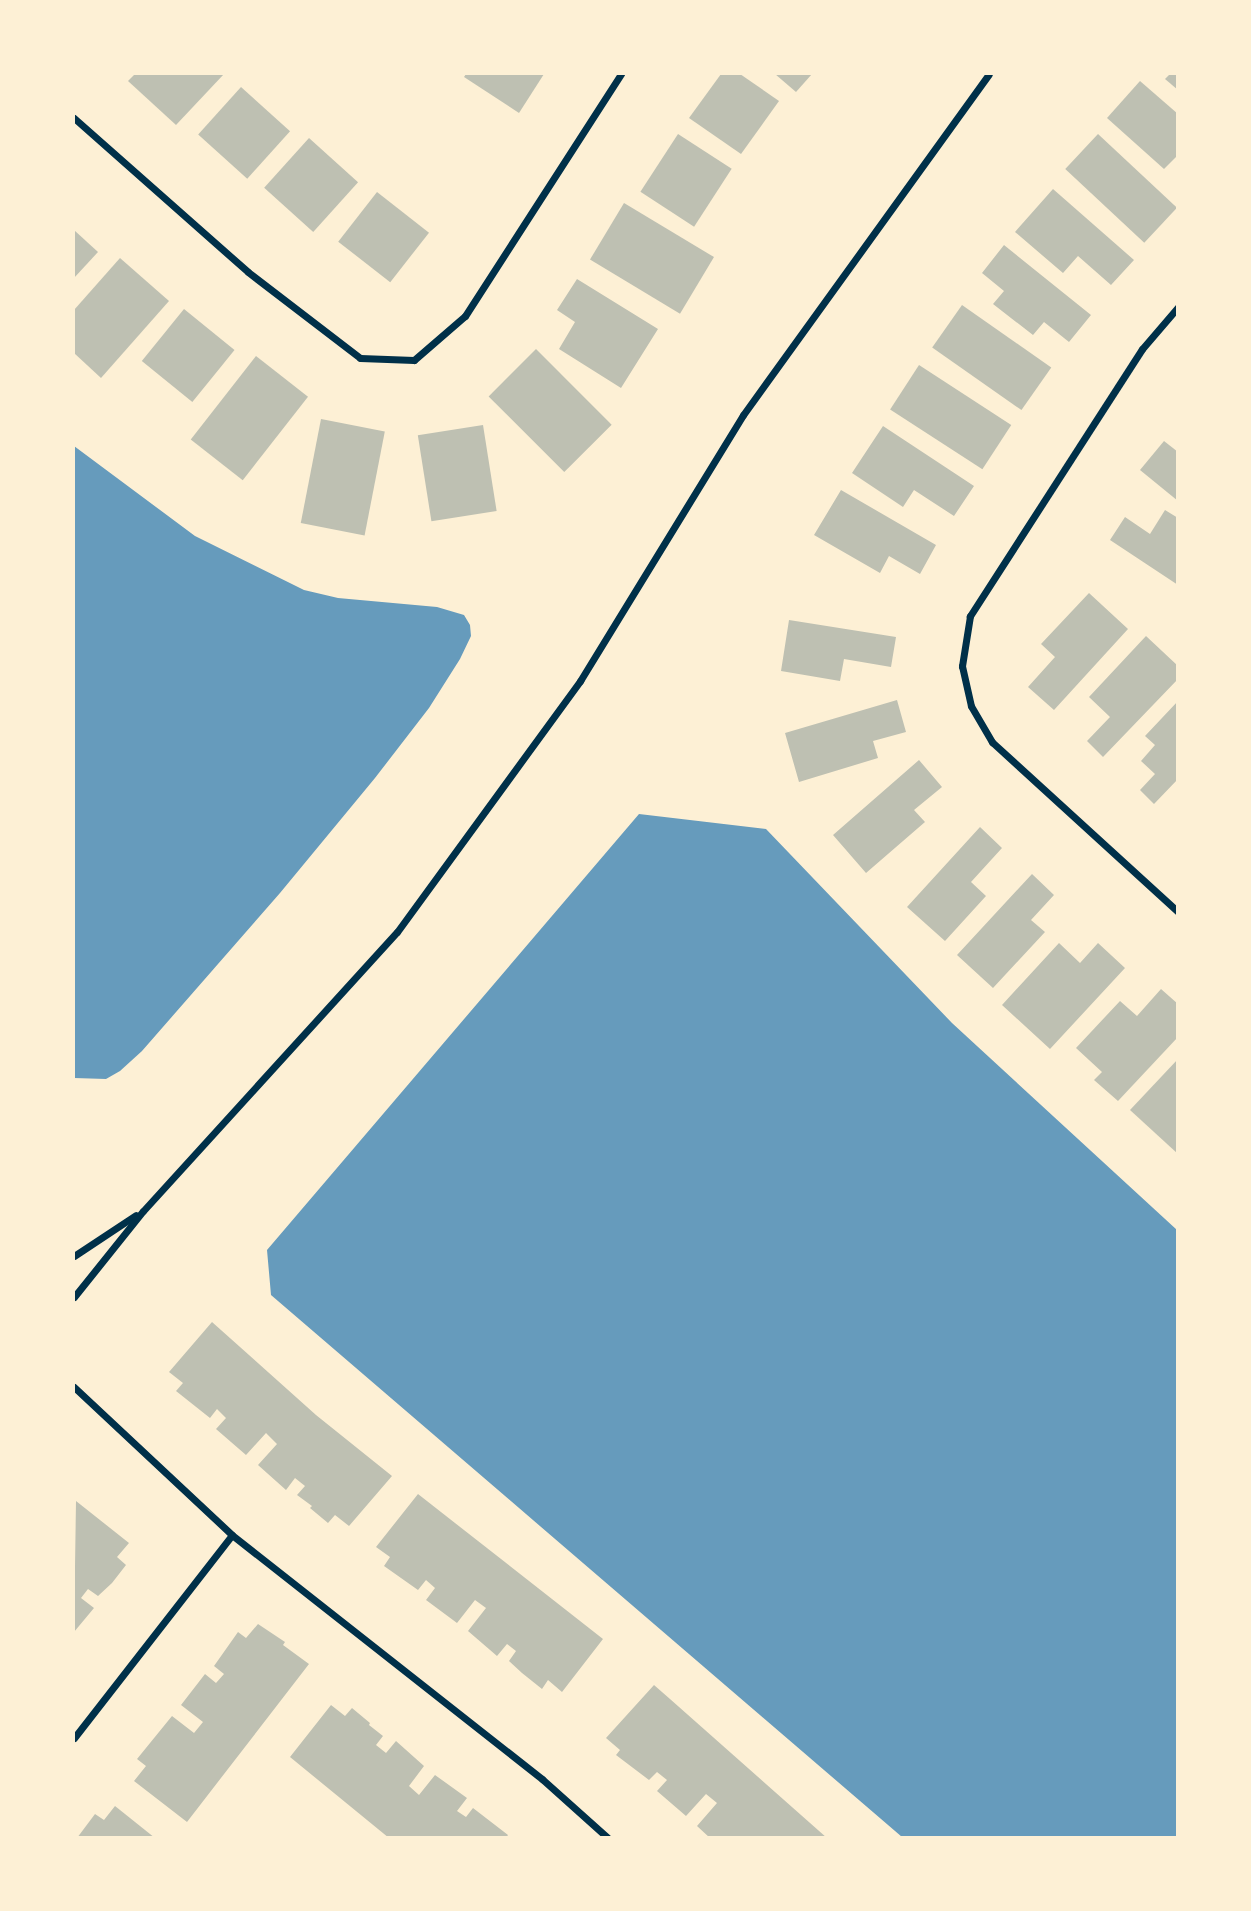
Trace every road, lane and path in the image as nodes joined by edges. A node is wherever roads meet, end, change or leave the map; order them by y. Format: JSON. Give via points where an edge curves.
{"nodes":[{"id":1,"x":621,"y":74,"type":"edge"},
{"id":2,"x":989,"y":74,"type":"edge"},
{"id":3,"x":74,"y":118,"type":"edge"},
{"id":4,"x":1178,"y":307,"type":"edge"},
{"id":5,"x":1178,"y":912,"type":"edge"},
{"id":6,"x":143,"y":1211,"type":"junction"},
{"id":7,"x":74,"y":1256,"type":"edge"},
{"id":8,"x":74,"y":1297,"type":"edge"},
{"id":9,"x":74,"y":1387,"type":"edge"},
{"id":10,"x":232,"y":1535,"type":"junction"},
{"id":11,"x":74,"y":1738,"type":"edge"},
{"id":12,"x":608,"y":1838,"type":"edge"}],
"edges":[{"from":1,"to":3,"type":"street","via":[[465,316],[414,360],[360,358],[248,272]]},
{"from":2,"to":6,"type":"street","via":[[743,415],[580,681],[397,932]]},
{"from":4,"to":5,"type":"street","via":[[1142,349],[970,616],[962,666],[971,706],[992,742]]},
{"from":6,"to":7,"type":"street"},
{"from":6,"to":8,"type":"street"},
{"from":9,"to":10,"type":"street"},
{"from":10,"to":11,"type":"street"},
{"from":10,"to":12,"type":"street","via":[[542,1779]]}]}
